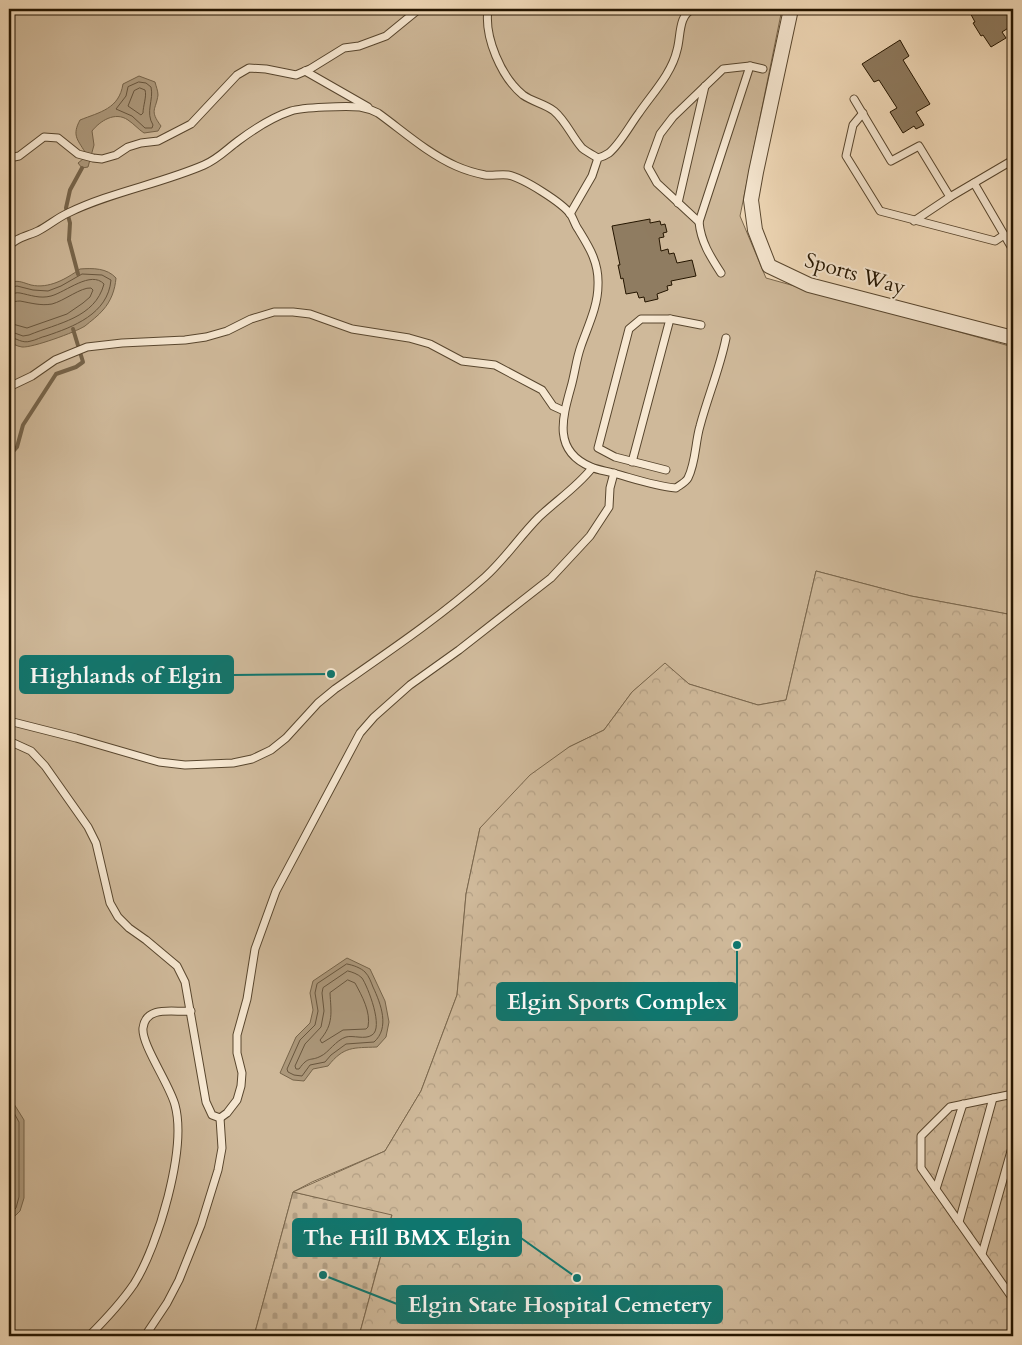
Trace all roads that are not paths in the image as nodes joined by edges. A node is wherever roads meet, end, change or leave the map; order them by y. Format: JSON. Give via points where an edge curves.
{"nodes":[{"id":1,"x":419,"y":9,"type":"edge"},
{"id":2,"x":488,"y":9,"type":"edge"},
{"id":3,"x":693,"y":9,"type":"edge"},
{"id":4,"x":791,"y":9,"type":"edge"},
{"id":5,"x":750,"y":66,"type":"junction"},
{"id":6,"x":763,"y":69,"type":"dead end"},
{"id":7,"x":305,"y":71,"type":"junction"},
{"id":8,"x":705,"y":86,"type":"junction"},
{"id":9,"x":854,"y":99,"type":"dead end"},
{"id":10,"x":370,"y":109,"type":"junction"},
{"id":11,"x":863,"y":113,"type":"junction"},
{"id":12,"x":9,"y":158,"type":"edge"},
{"id":13,"x":598,"y":158,"type":"junction"},
{"id":14,"x":1013,"y":160,"type":"edge"},
{"id":15,"x":974,"y":183,"type":"junction"},
{"id":16,"x":950,"y":197,"type":"junction"},
{"id":17,"x":678,"y":203,"type":"junction"},
{"id":18,"x":570,"y":214,"type":"junction"},
{"id":19,"x":914,"y":221,"type":"junction"},
{"id":20,"x":699,"y":222,"type":"junction"},
{"id":21,"x":1004,"y":235,"type":"junction"},
{"id":22,"x":9,"y":246,"type":"edge"},
{"id":23,"x":1013,"y":250,"type":"edge"},
{"id":24,"x":721,"y":273,"type":"dead end"},
{"id":25,"x":670,"y":319,"type":"junction"},
{"id":26,"x":701,"y":325,"type":"dead end"},
{"id":27,"x":726,"y":338,"type":"dead end"},
{"id":28,"x":1013,"y":338,"type":"edge"},
{"id":29,"x":9,"y":387,"type":"edge"},
{"id":30,"x":564,"y":410,"type":"junction"},
{"id":31,"x":632,"y":462,"type":"junction"},
{"id":32,"x":592,"y":468,"type":"junction"},
{"id":33,"x":666,"y":470,"type":"dead end"},
{"id":34,"x":614,"y":473,"type":"junction"},
{"id":35,"x":9,"y":721,"type":"edge"},
{"id":36,"x":9,"y":741,"type":"edge"},
{"id":37,"x":191,"y":1011,"type":"junction"},
{"id":38,"x":1013,"y":1094,"type":"edge"},
{"id":39,"x":993,"y":1098,"type":"junction"},
{"id":40,"x":962,"y":1104,"type":"junction"},
{"id":41,"x":220,"y":1118,"type":"junction"},
{"id":42,"x":1013,"y":1144,"type":"edge"},
{"id":43,"x":936,"y":1189,"type":"junction"},
{"id":44,"x":959,"y":1222,"type":"junction"},
{"id":45,"x":982,"y":1254,"type":"junction"},
{"id":46,"x":1013,"y":1285,"type":"edge"},
{"id":47,"x":1012,"y":1297,"type":"edge"},
{"id":48,"x":89,"y":1336,"type":"edge"},
{"id":49,"x":145,"y":1336,"type":"edge"}],
"edges":[{"from":1,"to":7,"type":"lane","via":[[386,36],[344,48]]},
{"from":2,"to":13,"type":"lane","via":[[489,37],[514,87],[555,112],[583,149]]},
{"from":3,"to":13,"type":"lane","via":[[683,21],[670,67],[614,147]]},
{"from":4,"to":28,"type":"street","name":"Sports Way","via":[[752,200],[754,230],[769,266],[809,285]]},
{"from":5,"to":6,"type":"lane"},
{"from":5,"to":8,"type":"lane","via":[[723,69]]},
{"from":5,"to":20,"type":"lane"},
{"from":7,"to":10,"type":"lane"},
{"from":7,"to":12,"type":"lane","via":[[296,75],[250,68],[237,75],[191,124],[158,141],[128,147],[116,155],[102,159],[83,156],[58,138],[44,137],[19,156]]},
{"from":8,"to":17,"type":"lane"},
{"from":8,"to":17,"type":"lane","via":[[673,116],[660,134],[648,167],[657,182]]},
{"from":9,"to":11,"type":"lane"},
{"from":10,"to":18,"type":"lane","via":[[455,165],[486,175],[508,175],[521,180]]},
{"from":10,"to":22,"type":"lane","via":[[294,110],[261,126],[207,164],[67,213]]},
{"from":11,"to":16,"type":"lane","via":[[891,161],[919,146]]},
{"from":11,"to":19,"type":"lane","via":[[853,125],[846,156],[880,212]]},
{"from":13,"to":18,"type":"lane","via":[[592,176]]},
{"from":14,"to":15,"type":"lane"},
{"from":15,"to":16,"type":"lane"},
{"from":15,"to":21,"type":"lane"},
{"from":16,"to":19,"type":"lane"},
{"from":17,"to":20,"type":"lane"},
{"from":18,"to":30,"type":"lane","via":[[590,246],[597,266],[598,285],[596,305]]},
{"from":19,"to":21,"type":"lane","via":[[995,241]]},
{"from":20,"to":24,"type":"lane","via":[[708,254]]},
{"from":21,"to":23,"type":"lane"},
{"from":25,"to":26,"type":"lane"},
{"from":25,"to":31,"type":"lane"},
{"from":25,"to":31,"type":"lane","via":[[641,319],[629,329],[598,448]]},
{"from":27,"to":34,"type":"lane","via":[[687,480],[676,488],[657,486]]},
{"from":29,"to":30,"type":"lane","via":[[55,360],[86,347],[192,339],[227,331],[274,312],[310,314],[352,329],[430,344],[462,361],[495,365],[542,390],[553,406]]},
{"from":30,"to":32,"type":"lane","via":[[562,430],[567,446],[577,460]]},
{"from":31,"to":33,"type":"lane"},
{"from":32,"to":34,"type":"lane"},
{"from":32,"to":35,"type":"lane","via":[[584,479],[538,518],[507,555],[468,591],[318,703],[271,750],[233,763],[159,762]]},
{"from":34,"to":41,"type":"lane","via":[[609,507],[590,536],[551,578],[404,690],[360,733],[276,891],[255,949],[237,1035],[241,1086],[237,1100]]},
{"from":36,"to":37,"type":"lane","via":[[31,751],[46,766],[88,827],[96,843],[110,903],[129,928],[177,966],[186,982]]},
{"from":37,"to":41,"type":"lane","via":[[206,1102],[212,1115]]},
{"from":37,"to":48,"type":"lane","via":[[157,1012],[148,1017],[143,1027],[144,1040],[175,1104],[178,1148],[156,1238],[146,1262],[133,1284]]},
{"from":38,"to":39,"type":"lane"},
{"from":39,"to":40,"type":"lane"},
{"from":39,"to":44,"type":"lane"},
{"from":40,"to":43,"type":"lane"},
{"from":40,"to":43,"type":"lane","via":[[950,1107],[921,1136],[921,1168]]},
{"from":41,"to":49,"type":"lane","via":[[222,1148],[218,1170],[200,1225],[180,1280]]},
{"from":42,"to":45,"type":"lane"},
{"from":43,"to":44,"type":"lane"},
{"from":44,"to":45,"type":"lane"},
{"from":45,"to":47,"type":"lane"},
{"from":46,"to":47,"type":"lane"}]}
